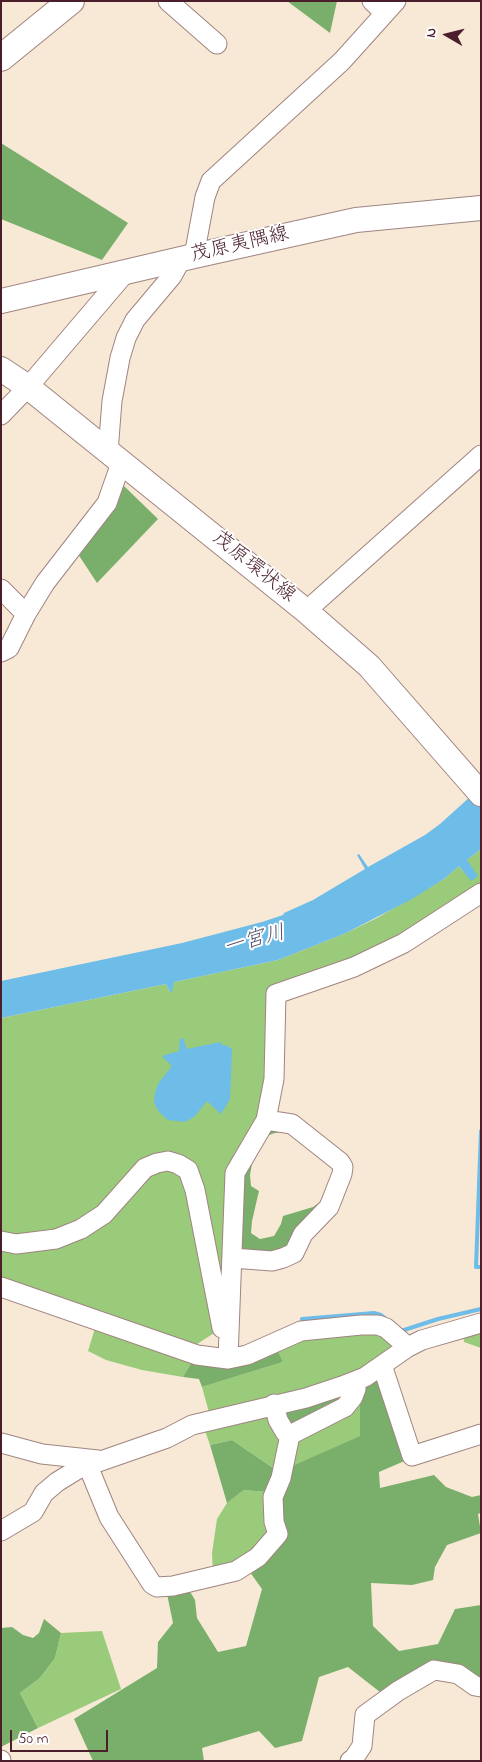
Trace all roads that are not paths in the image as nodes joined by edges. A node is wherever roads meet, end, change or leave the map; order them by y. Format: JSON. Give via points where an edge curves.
{"nodes":[{"id":1,"x":71,"y":1,"type":"edge"},
{"id":2,"x":168,"y":1,"type":"edge"},
{"id":3,"x":385,"y":5,"type":"edge"},
{"id":4,"x":217,"y":44,"type":"dead end"},
{"id":5,"x":1,"y":58,"type":"edge"},
{"id":6,"x":481,"y":208,"type":"edge"},
{"id":7,"x":185,"y":258,"type":"junction"},
{"id":8,"x":126,"y":272,"type":"junction"},
{"id":9,"x":1,"y":301,"type":"edge"},
{"id":10,"x":1,"y":369,"type":"edge"},
{"id":11,"x":28,"y":387,"type":"junction"},
{"id":12,"x":1,"y":415,"type":"edge"},
{"id":13,"x":481,"y":455,"type":"edge"},
{"id":14,"x":114,"y":458,"type":"junction"},
{"id":15,"x":1,"y":589,"type":"edge"},
{"id":16,"x":306,"y":611,"type":"junction"},
{"id":17,"x":26,"y":614,"type":"junction"},
{"id":18,"x":1,"y":652,"type":"edge"},
{"id":19,"x":481,"y":794,"type":"edge"},
{"id":20,"x":481,"y":893,"type":"edge"},
{"id":21,"x":266,"y":1120,"type":"junction"},
{"id":22,"x":1,"y":1241,"type":"edge"},
{"id":23,"x":232,"y":1258,"type":"junction"},
{"id":24,"x":1,"y":1287,"type":"edge"},
{"id":25,"x":481,"y":1323,"type":"edge"},
{"id":26,"x":408,"y":1347,"type":"junction"},
{"id":27,"x":228,"y":1359,"type":"junction"},
{"id":28,"x":382,"y":1365,"type":"junction"},
{"id":29,"x":356,"y":1381,"type":"junction"},
{"id":30,"x":274,"y":1404,"type":"junction"},
{"id":31,"x":481,"y":1434,"type":"edge"},
{"id":32,"x":290,"y":1435,"type":"junction"},
{"id":33,"x":1,"y":1444,"type":"edge"},
{"id":34,"x":97,"y":1463,"type":"junction"},
{"id":35,"x":1,"y":1532,"type":"edge"},
{"id":36,"x":481,"y":1687,"type":"edge"},
{"id":37,"x":350,"y":1761,"type":"edge"}],
"edges":[{"from":1,"to":5,"type":"highway"},
{"from":2,"to":4,"type":"street"},
{"from":3,"to":7,"type":"street","via":[[342,61],[211,181]]},
{"from":6,"to":7,"type":"main road","name":"茂原夷隅線","via":[[356,220]]},
{"from":7,"to":8,"type":"main road","name":"茂原夷隅線"},
{"from":7,"to":14,"type":"street","via":[[135,320],[126,338],[112,401]]},
{"from":8,"to":9,"type":"main road","name":"茂原夷隅線"},
{"from":8,"to":11,"type":"street"},
{"from":10,"to":11,"type":"main road","name":"茂原環状線"},
{"from":11,"to":12,"type":"street"},
{"from":11,"to":14,"type":"main road","name":"茂原環状線"},
{"from":13,"to":16,"type":"street"},
{"from":14,"to":16,"type":"main road","name":"茂原環状線"},
{"from":14,"to":17,"type":"street","via":[[107,502]]},
{"from":15,"to":17,"type":"street"},
{"from":16,"to":19,"type":"main road","name":"茂原環状線","via":[[368,666]]},
{"from":17,"to":18,"type":"street","via":[[10,648]]},
{"from":20,"to":21,"type":"street","via":[[404,942],[354,968],[276,994],[274,1079]]},
{"from":21,"to":23,"type":"street","via":[[235,1173]]},
{"from":21,"to":23,"type":"street","via":[[292,1124],[340,1162],[342,1174],[329,1208],[303,1234],[294,1253],[272,1260]]},
{"from":22,"to":27,"type":"street","via":[[16,1244],[56,1239],[81,1229],[104,1214],[145,1168],[168,1160],[178,1164],[188,1170],[195,1190]]},
{"from":23,"to":27,"type":"street"},
{"from":24,"to":27,"type":"street","via":[[197,1355]]},
{"from":25,"to":26,"type":"street"},
{"from":26,"to":27,"type":"street","via":[[386,1328],[361,1325],[301,1331],[247,1355]]},
{"from":26,"to":28,"type":"street"},
{"from":28,"to":29,"type":"street"},
{"from":28,"to":31,"type":"street","via":[[412,1456]]},
{"from":29,"to":30,"type":"street","via":[[306,1398]]},
{"from":29,"to":32,"type":"street","via":[[353,1397],[345,1407]]},
{"from":30,"to":32,"type":"street","via":[[278,1420]]},
{"from":30,"to":34,"type":"street","via":[[192,1425],[167,1438]]},
{"from":32,"to":34,"type":"street","via":[[281,1478],[273,1497],[278,1534],[258,1557],[236,1571],[173,1586],[157,1587],[152,1584],[109,1517]]},
{"from":33,"to":34,"type":"street"},
{"from":34,"to":35,"type":"street","via":[[57,1482],[44,1493],[33,1512]]},
{"from":36,"to":37,"type":"street","via":[[458,1674],[434,1670],[366,1715],[362,1746]]}]}
